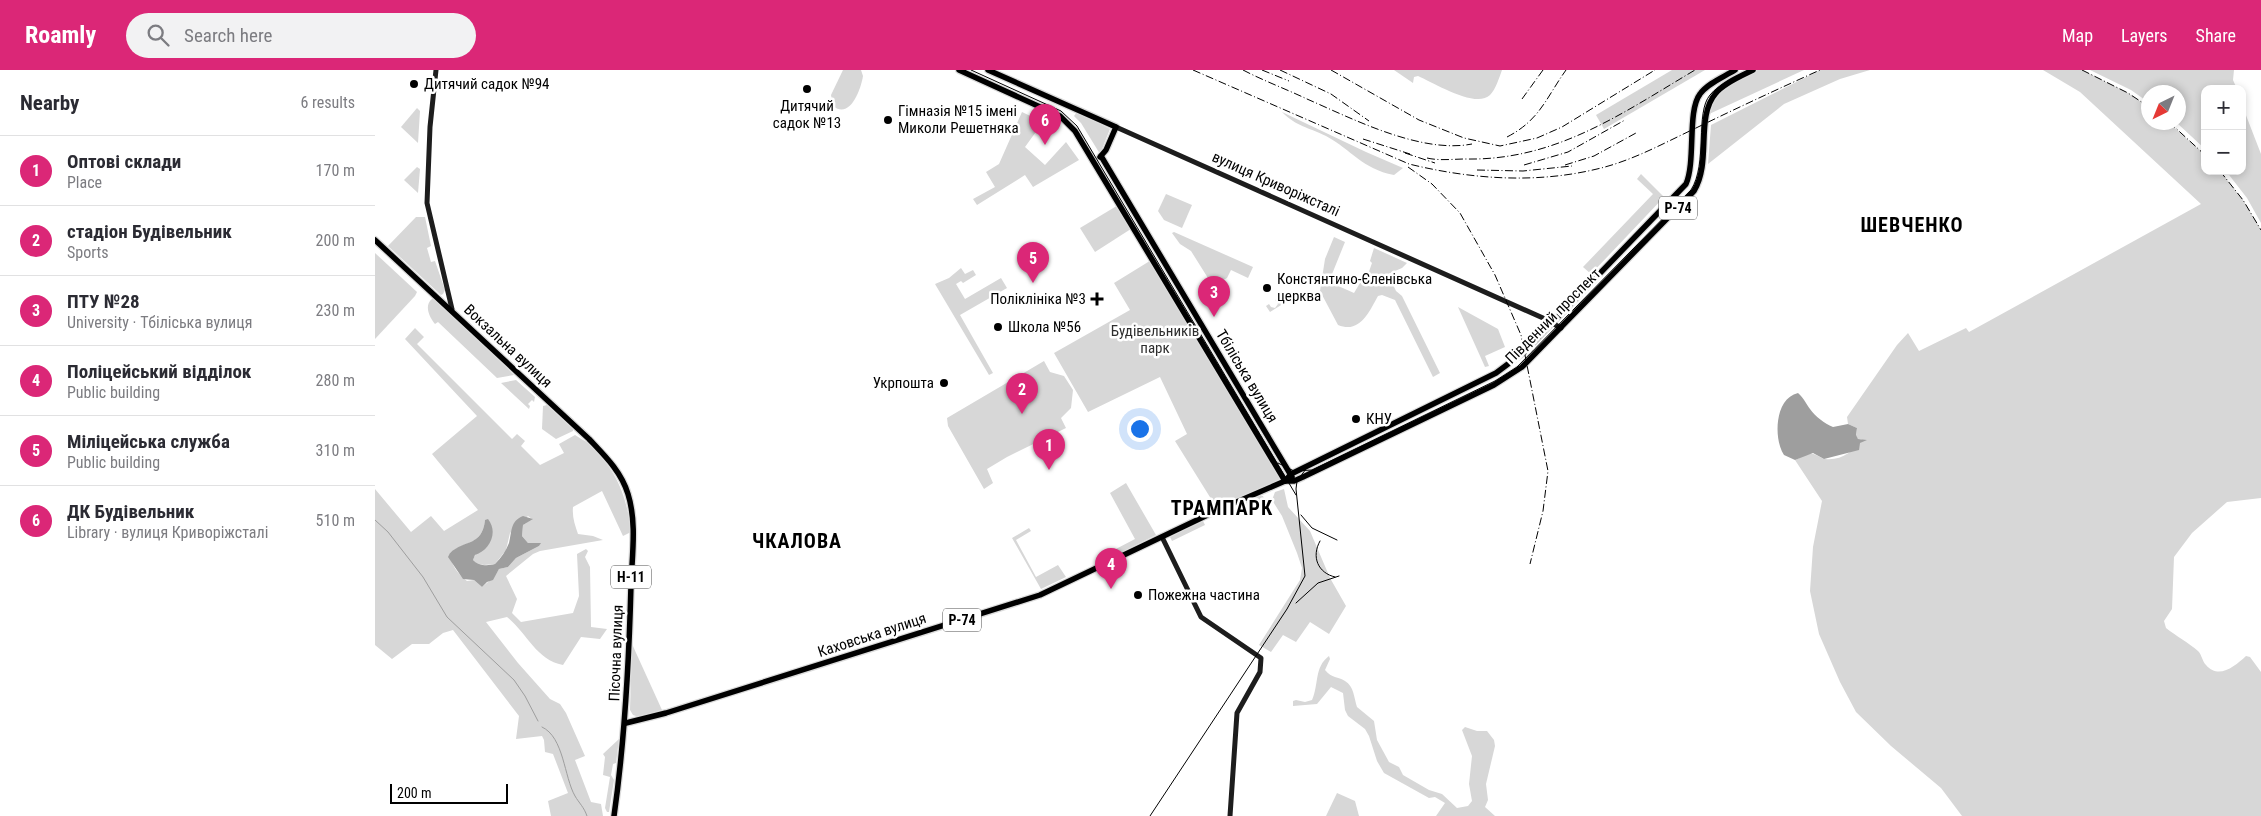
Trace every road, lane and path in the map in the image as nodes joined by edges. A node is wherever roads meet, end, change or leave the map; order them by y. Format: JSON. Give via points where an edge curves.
{"nodes":[{"id":1,"x":436,"y":70,"type":"edge"},
{"id":2,"x":959,"y":70,"type":"edge"},
{"id":3,"x":988,"y":70,"type":"edge"},
{"id":4,"x":1735,"y":70,"type":"edge"},
{"id":5,"x":1753,"y":70,"type":"edge"},
{"id":6,"x":1116,"y":127,"type":"junction"},
{"id":7,"x":1101,"y":156,"type":"junction"},
{"id":8,"x":1093,"y":160,"type":"junction"},
{"id":9,"x":375,"y":240,"type":"edge"},
{"id":10,"x":452,"y":310,"type":"junction"},
{"id":11,"x":1553,"y":322,"type":"junction"},
{"id":12,"x":1561,"y":328,"type":"junction"},
{"id":13,"x":593,"y":443,"type":"joint"},
{"id":14,"x":1291,"y":474,"type":"junction"},
{"id":15,"x":1285,"y":481,"type":"junction"},
{"id":16,"x":1294,"y":481,"type":"junction"},
{"id":17,"x":1162,"y":537,"type":"junction"},
{"id":18,"x":626,"y":723,"type":"junction"},
{"id":19,"x":614,"y":816,"type":"edge"},
{"id":20,"x":1230,"y":816,"type":"edge"}],
"edges":[{"from":1,"to":10,"type":"main road","name":"Вокзальна вулиця","via":[[427,203]]},
{"from":2,"to":8,"type":"main road","via":[[1060,116],[1075,131]]},
{"from":3,"to":6,"type":"main road","name":"вулиця Криворіжсталі"},
{"from":4,"to":11,"type":"main road","name":"Південний проспект","number":"Р-74","via":[[1705,89],[1697,99],[1690,173],[1686,184]]},
{"from":5,"to":12,"type":"main road","name":"Південний проспект","number":"Р-74","via":[[1720,89],[1709,105],[1703,164],[1694,191]]},
{"from":6,"to":7,"type":"main road"},
{"from":6,"to":11,"type":"main road","name":"вулиця Криворіжсталі"},
{"from":7,"to":8,"type":"main road"},
{"from":7,"to":14,"type":"main road","name":"Тбіліська вулиця"},
{"from":8,"to":15,"type":"main road","name":"Тбіліська вулиця"},
{"from":9,"to":10,"type":"main road","number":"Н-11"},
{"from":10,"to":13,"type":"main road","name":"Вокзальна вулиця","number":"Н-11"},
{"from":11,"to":12,"type":"main road","name":"вулиця Криворіжсталі"},
{"from":11,"to":14,"type":"main road","name":"Південний проспект","number":"Р-74","via":[[1515,360],[1495,373]]},
{"from":12,"to":16,"type":"main road","name":"Південний проспект","number":"Р-74","via":[[1507,378]]},
{"from":13,"to":18,"type":"main road","name":"Пісочна вулиця","number":"Н-11","via":[[622,480],[632,517]]},
{"from":14,"to":15,"type":"main road","name":"Південний проспект","number":"Р-74"},
{"from":14,"to":16,"type":"main road","name":"Тбіліська вулиця"},
{"from":15,"to":16,"type":"main road","name":"Південний проспект","number":"Р-74"},
{"from":15,"to":17,"type":"main road","name":"Каховська вулиця","number":"Р-74"},
{"from":17,"to":18,"type":"main road","name":"Каховська вулиця","number":"Р-74","via":[[1040,595]]},
{"from":17,"to":20,"type":"main road","via":[[1201,617],[1260,657],[1262,663],[1237,713]]},
{"from":18,"to":19,"type":"main road","name":"Пісочна вулиця","number":"Н-11"}]}
